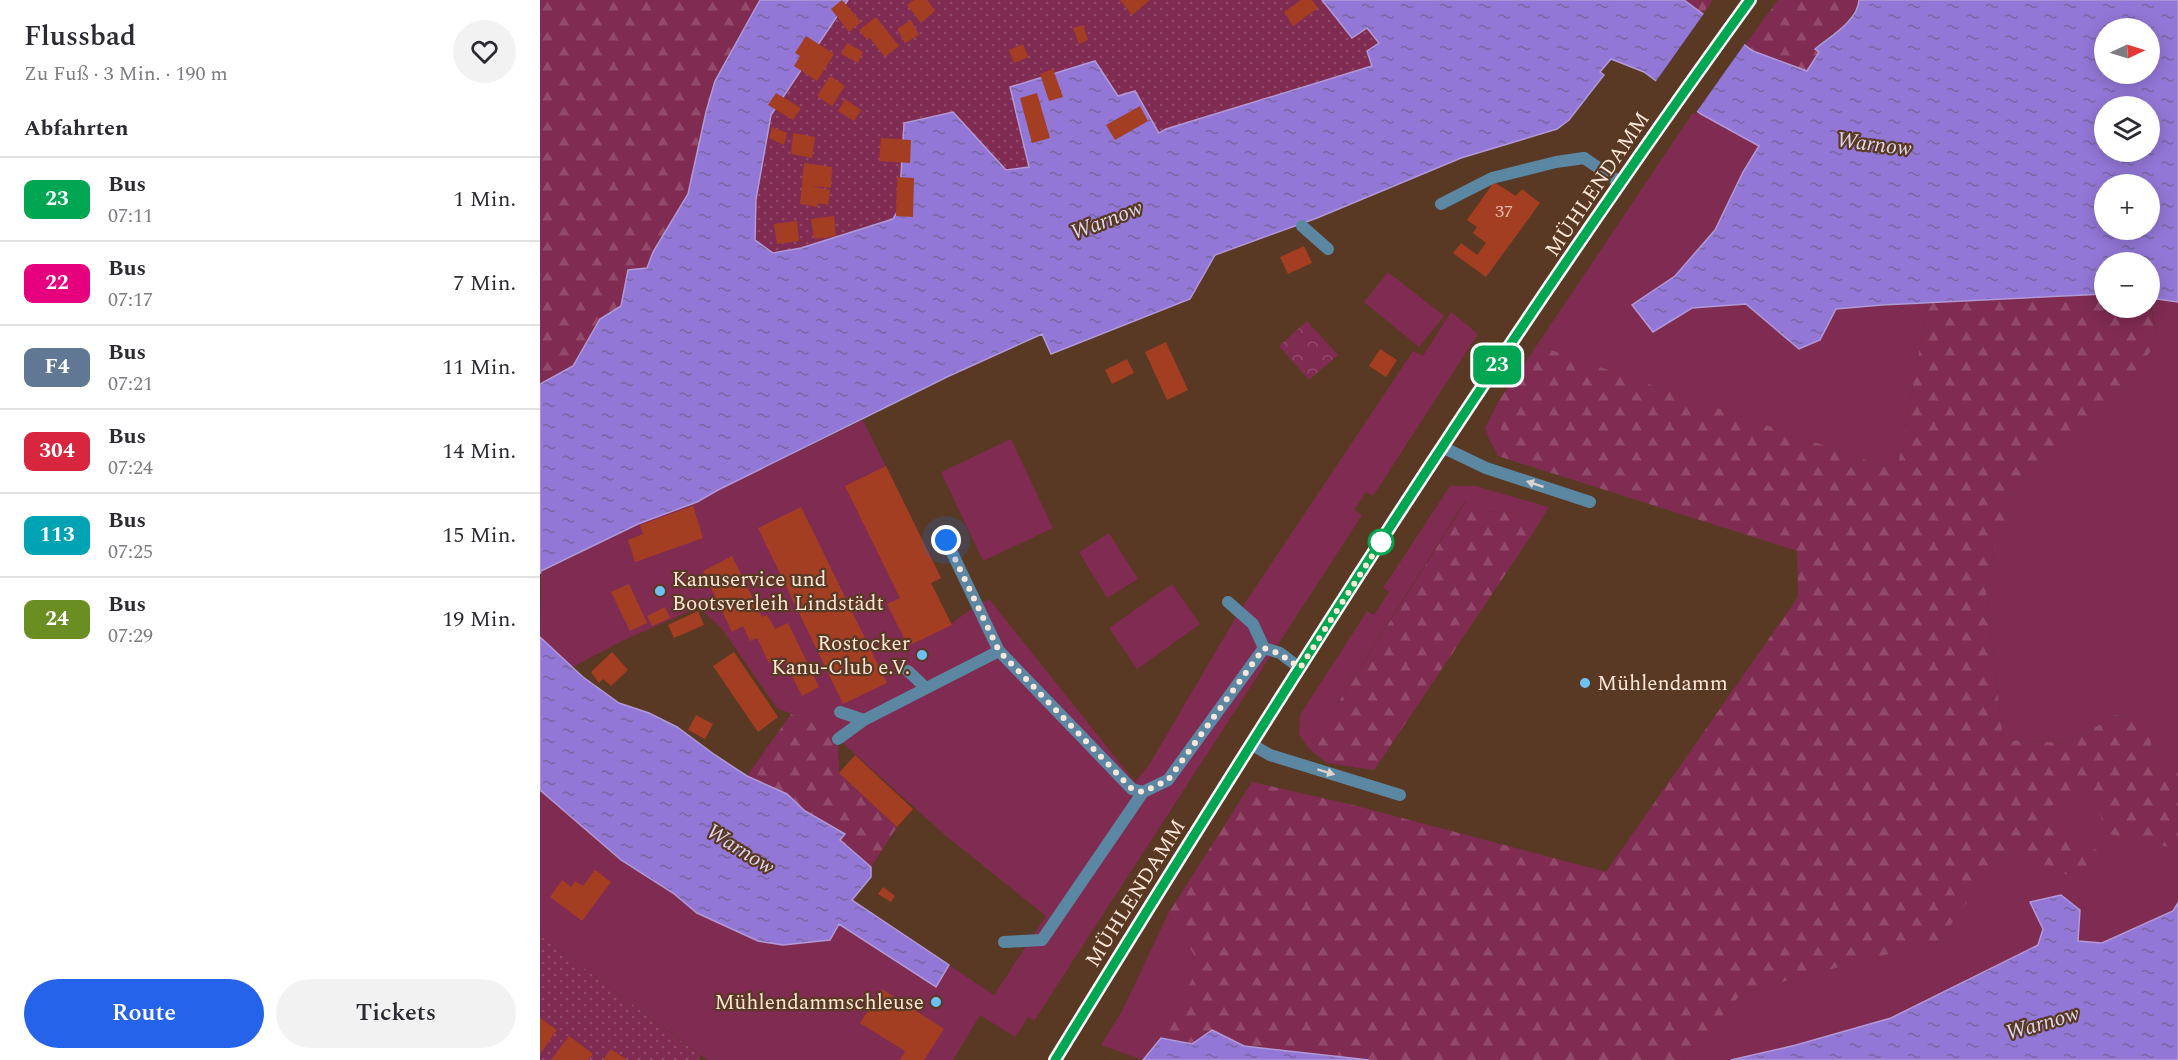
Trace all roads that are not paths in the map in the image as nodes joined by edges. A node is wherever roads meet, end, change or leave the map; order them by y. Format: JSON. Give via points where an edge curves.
{"nodes":[{"id":1,"x":1750,"y":0,"type":"edge"},
{"id":2,"x":1621,"y":183,"type":"junction"},
{"id":3,"x":1441,"y":204,"type":"dead end"},
{"id":4,"x":1302,"y":226,"type":"dead end"},
{"id":5,"x":1328,"y":249,"type":"dead end"},
{"id":6,"x":1442,"y":447,"type":"junction"},
{"id":7,"x":1590,"y":502,"type":"dead end"},
{"id":8,"x":946,"y":540,"type":"dead end"},
{"id":9,"x":1228,"y":602,"type":"dead end"},
{"id":10,"x":1264,"y":648,"type":"junction"},
{"id":11,"x":999,"y":651,"type":"junction"},
{"id":12,"x":1300,"y":668,"type":"junction"},
{"id":13,"x":908,"y":671,"type":"dead end"},
{"id":14,"x":926,"y":688,"type":"junction"},
{"id":15,"x":840,"y":712,"type":"dead end"},
{"id":16,"x":864,"y":720,"type":"junction"},
{"id":17,"x":837,"y":739,"type":"dead end"},
{"id":18,"x":1251,"y":744,"type":"junction"},
{"id":19,"x":1143,"y":792,"type":"junction"},
{"id":20,"x":1400,"y":795,"type":"dead end"},
{"id":21,"x":1004,"y":942,"type":"dead end"},
{"id":22,"x":1055,"y":1060,"type":"edge"}],
"edges":[{"from":1,"to":2,"type":"main road","name":"MÜHLENDAMM"},
{"from":2,"to":3,"type":"street","via":[[1584,158],[1492,178]]},
{"from":2,"to":6,"type":"main road","name":"MÜHLENDAMM"},
{"from":4,"to":5,"type":"street"},
{"from":7,"to":6,"type":"street","one_way":true,"via":[[1485,468]]},
{"from":6,"to":12,"type":"main road","name":"MÜHLENDAMM"},
{"from":8,"to":11,"type":"street"},
{"from":9,"to":10,"type":"street","via":[[1253,624]]},
{"from":10,"to":12,"type":"street"},
{"from":10,"to":19,"type":"street","via":[[1168,780]]},
{"from":11,"to":14,"type":"street"},
{"from":11,"to":19,"type":"street","via":[[1132,789]]},
{"from":12,"to":18,"type":"main road","name":"MÜHLENDAMM"},
{"from":13,"to":14,"type":"street"},
{"from":14,"to":16,"type":"street"},
{"from":15,"to":16,"type":"street"},
{"from":16,"to":17,"type":"street"},
{"from":18,"to":20,"type":"street","one_way":true,"via":[[1270,755]]},
{"from":18,"to":22,"type":"main road","name":"MÜHLENDAMM"},
{"from":19,"to":21,"type":"street","via":[[1042,940]]}]}
